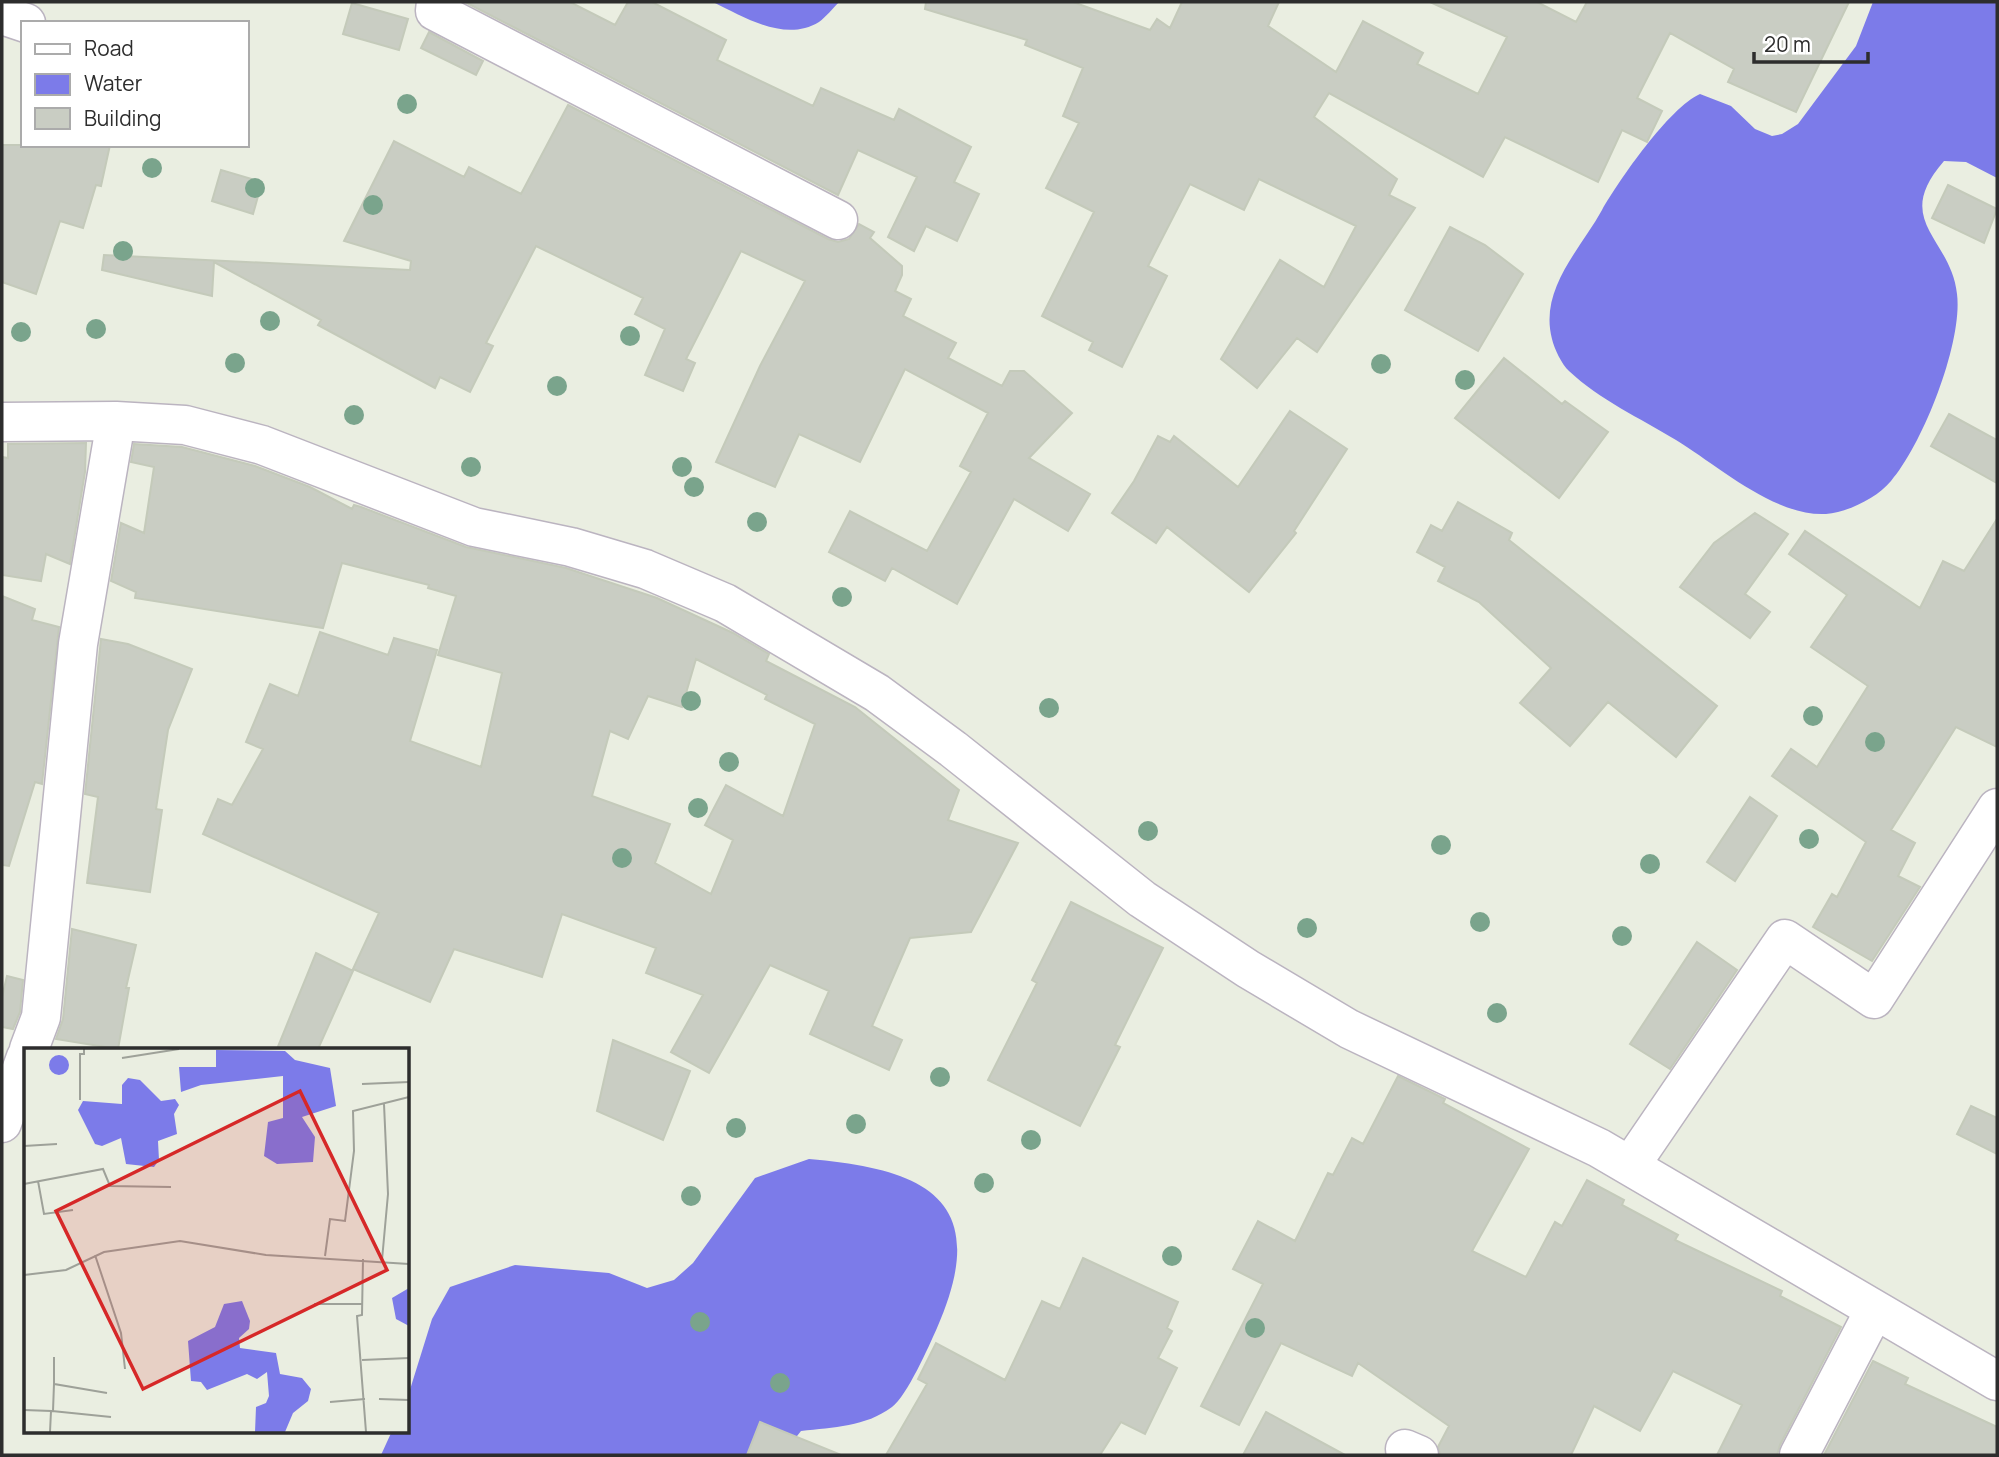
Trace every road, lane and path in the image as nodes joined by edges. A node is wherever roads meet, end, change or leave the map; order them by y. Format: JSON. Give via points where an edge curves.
{"nodes":[{"id":1,"x":436,"y":2,"type":"edge"},
{"id":2,"x":2,"y":15,"type":"edge"},
{"id":3,"x":21,"y":21,"type":"edge"},
{"id":4,"x":838,"y":220,"type":"dead end"},
{"id":5,"x":116,"y":421,"type":"junction"},
{"id":6,"x":2,"y":422,"type":"edge"},
{"id":7,"x":1997,"y":808,"type":"edge"},
{"id":8,"x":29,"y":1048,"type":"edge"},
{"id":9,"x":24,"y":1062,"type":"edge"},
{"id":10,"x":2,"y":1123,"type":"edge"},
{"id":11,"x":1630,"y":1166,"type":"junction"},
{"id":12,"x":1874,"y":1311,"type":"junction"},
{"id":13,"x":1997,"y":1379,"type":"edge"},
{"id":14,"x":1799,"y":1455,"type":"edge"}],
"edges":[{"from":1,"to":4,"type":"street","via":[[435,11]]},
{"from":2,"to":3,"type":"street"},
{"from":5,"to":6,"type":"street"},
{"from":5,"to":8,"type":"street","via":[[78,644],[41,1017]]},
{"from":5,"to":11,"type":"street","via":[[185,425],[262,445],[474,527],[633,565],[725,603],[877,693],[1142,900],[1248,969],[1349,1029]]},
{"from":7,"to":11,"type":"street","via":[[1874,999],[1785,939]]},
{"from":9,"to":10,"type":"street"},
{"from":11,"to":12,"type":"street"},
{"from":12,"to":13,"type":"street"},
{"from":12,"to":14,"type":"street"}]}
